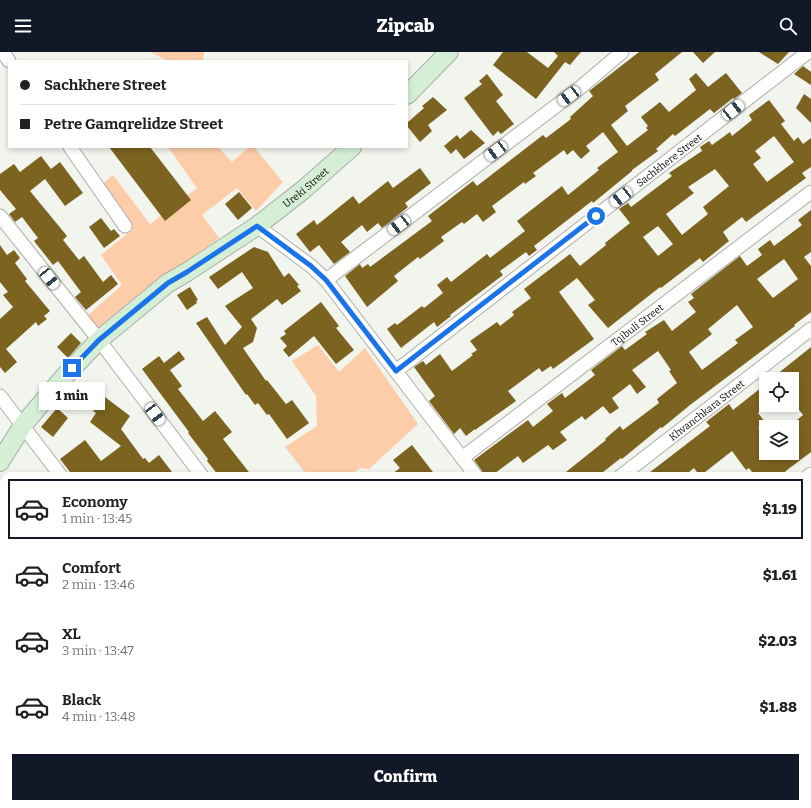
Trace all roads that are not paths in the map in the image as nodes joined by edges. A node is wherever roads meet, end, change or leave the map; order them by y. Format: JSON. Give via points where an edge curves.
{"nodes":[{"id":1,"x":449,"y":52,"type":"edge"},
{"id":2,"x":622,"y":52,"type":"edge"},
{"id":3,"x":808,"y":52,"type":"edge"},
{"id":4,"x":408,"y":94,"type":"edge"},
{"id":5,"x":71,"y":148,"type":"edge"},
{"id":6,"x":351,"y":148,"type":"edge"},
{"id":7,"x":811,"y":192,"type":"edge"},
{"id":8,"x":0,"y":216,"type":"edge"},
{"id":9,"x":125,"y":226,"type":"dead end"},
{"id":10,"x":257,"y":226,"type":"junction"},
{"id":11,"x":326,"y":280,"type":"junction"},
{"id":12,"x":811,"y":329,"type":"edge"},
{"id":13,"x":99,"y":340,"type":"junction"},
{"id":14,"x":396,"y":371,"type":"junction"},
{"id":15,"x":0,"y":396,"type":"edge"},
{"id":16,"x":23,"y":425,"type":"junction"},
{"id":17,"x":462,"y":458,"type":"junction"},
{"id":18,"x":0,"y":462,"type":"edge"},
{"id":19,"x":59,"y":472,"type":"edge"},
{"id":20,"x":199,"y":472,"type":"edge"},
{"id":21,"x":473,"y":472,"type":"edge"},
{"id":22,"x":626,"y":472,"type":"edge"}],
"edges":[{"from":1,"to":4,"type":"street"},
{"from":2,"to":11,"type":"street","via":[[582,87]]},
{"from":3,"to":14,"type":"street","name":"Sachkhere Street"},
{"from":5,"to":9,"type":"street"},
{"from":6,"to":10,"type":"street","name":"Ureki Street"},
{"from":7,"to":17,"type":"street","name":"Tqibuli Street"},
{"from":8,"to":13,"type":"street"},
{"from":10,"to":11,"type":"street"},
{"from":10,"to":13,"type":"street","name":"Ureki Street","via":[[168,283]]},
{"from":11,"to":14,"type":"street"},
{"from":12,"to":22,"type":"street","name":"Khvanchkara Street"},
{"from":13,"to":16,"type":"street","name":"Ureki Street"},
{"from":13,"to":20,"type":"street"},
{"from":14,"to":17,"type":"street"},
{"from":15,"to":16,"type":"street"},
{"from":16,"to":18,"type":"street","name":"Ureki Street"},
{"from":16,"to":19,"type":"street"},
{"from":17,"to":21,"type":"street"}]}
